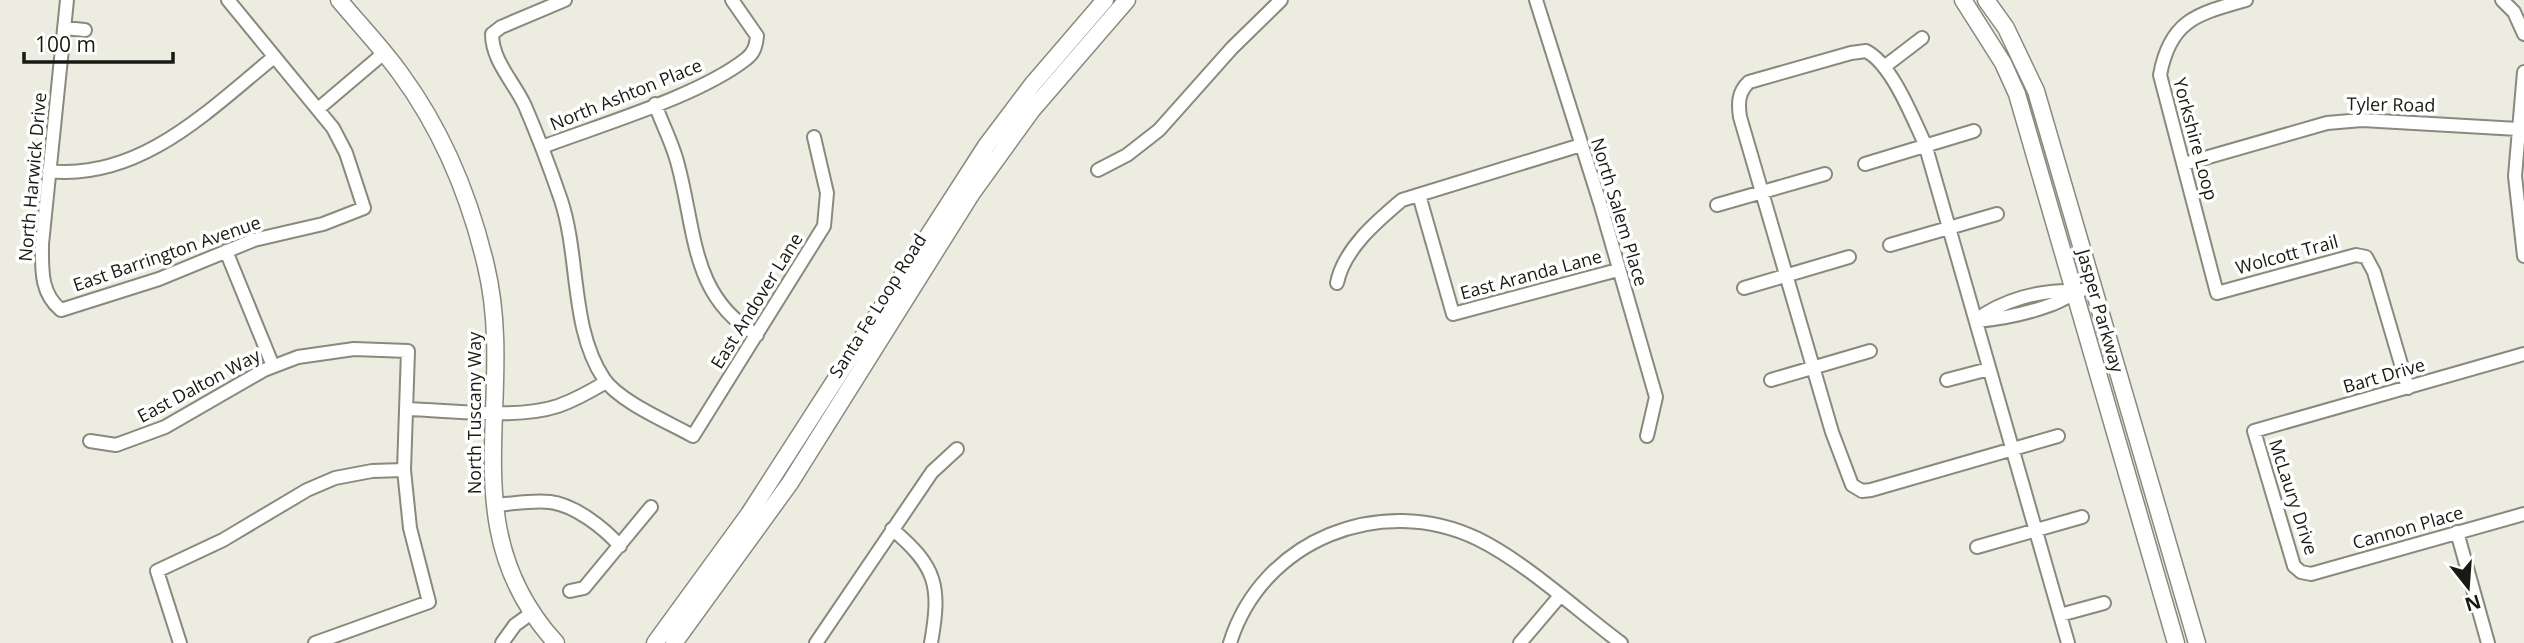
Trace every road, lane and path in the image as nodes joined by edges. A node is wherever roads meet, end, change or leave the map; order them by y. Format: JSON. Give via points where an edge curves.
{"nodes":[{"id":1,"x":67,"y":0,"type":"edge"},
{"id":2,"x":228,"y":0,"type":"edge"},
{"id":3,"x":339,"y":0,"type":"edge"},
{"id":4,"x":565,"y":0,"type":"edge"},
{"id":5,"x":732,"y":0,"type":"edge"},
{"id":6,"x":1105,"y":0,"type":"edge"},
{"id":7,"x":1127,"y":0,"type":"edge"},
{"id":8,"x":1281,"y":0,"type":"edge"},
{"id":9,"x":1536,"y":0,"type":"edge"},
{"id":10,"x":1963,"y":0,"type":"edge"},
{"id":11,"x":1986,"y":0,"type":"edge"},
{"id":12,"x":2246,"y":0,"type":"edge"},
{"id":13,"x":2502,"y":0,"type":"edge"},
{"id":14,"x":64,"y":28,"type":"junction"},
{"id":15,"x":85,"y":30,"type":"dead end"},
{"id":16,"x":2524,"y":34,"type":"edge"},
{"id":17,"x":1922,"y":38,"type":"dead end"},
{"id":18,"x":384,"y":53,"type":"junction"},
{"id":19,"x":274,"y":57,"type":"junction"},
{"id":20,"x":1884,"y":67,"type":"junction"},
{"id":21,"x":2524,"y":72,"type":"edge"},
{"id":22,"x":654,"y":104,"type":"junction"},
{"id":23,"x":318,"y":110,"type":"junction"},
{"id":24,"x":2518,"y":129,"type":"junction"},
{"id":25,"x":1973,"y":131,"type":"dead end"},
{"id":26,"x":814,"y":137,"type":"dead end"},
{"id":27,"x":1925,"y":144,"type":"junction"},
{"id":28,"x":1581,"y":145,"type":"junction"},
{"id":29,"x":542,"y":148,"type":"junction"},
{"id":30,"x":1865,"y":164,"type":"dead end"},
{"id":31,"x":2184,"y":164,"type":"junction"},
{"id":32,"x":1098,"y":170,"type":"dead end"},
{"id":33,"x":49,"y":171,"type":"junction"},
{"id":34,"x":1825,"y":174,"type":"dead end"},
{"id":35,"x":1763,"y":192,"type":"junction"},
{"id":36,"x":1419,"y":195,"type":"junction"},
{"id":37,"x":1717,"y":205,"type":"dead end"},
{"id":38,"x":1997,"y":214,"type":"dead end"},
{"id":39,"x":2522,"y":220,"type":"edge"},
{"id":40,"x":1949,"y":228,"type":"junction"},
{"id":41,"x":1890,"y":245,"type":"dead end"},
{"id":42,"x":226,"y":251,"type":"junction"},
{"id":43,"x":2524,"y":256,"type":"edge"},
{"id":44,"x":1849,"y":257,"type":"dead end"},
{"id":45,"x":1618,"y":270,"type":"junction"},
{"id":46,"x":1788,"y":275,"type":"junction"},
{"id":47,"x":1337,"y":283,"type":"dead end"},
{"id":48,"x":2094,"y":286,"type":"junction"},
{"id":49,"x":1744,"y":288,"type":"dead end"},
{"id":50,"x":2075,"y":291,"type":"junction"},
{"id":51,"x":2217,"y":293,"type":"joint"},
{"id":52,"x":61,"y":310,"type":"joint"},
{"id":53,"x":1976,"y":321,"type":"junction"},
{"id":54,"x":757,"y":335,"type":"junction"},
{"id":55,"x":1870,"y":351,"type":"dead end"},
{"id":56,"x":2524,"y":354,"type":"edge"},
{"id":57,"x":274,"y":366,"type":"junction"},
{"id":58,"x":1814,"y":368,"type":"junction"},
{"id":59,"x":1989,"y":369,"type":"junction"},
{"id":60,"x":1771,"y":380,"type":"dead end"},
{"id":61,"x":1947,"y":380,"type":"dead end"},
{"id":62,"x":606,"y":382,"type":"junction"},
{"id":63,"x":2407,"y":388,"type":"junction"},
{"id":64,"x":406,"y":408,"type":"junction"},
{"id":65,"x":493,"y":411,"type":"junction"},
{"id":66,"x":2254,"y":431,"type":"joint"},
{"id":67,"x":1647,"y":436,"type":"dead end"},
{"id":68,"x":2058,"y":436,"type":"dead end"},
{"id":69,"x":90,"y":440,"type":"dead end"},
{"id":70,"x":957,"y":449,"type":"dead end"},
{"id":71,"x":2012,"y":449,"type":"junction"},
{"id":72,"x":404,"y":470,"type":"junction"},
{"id":73,"x":494,"y":505,"type":"junction"},
{"id":74,"x":651,"y":508,"type":"dead end"},
{"id":75,"x":2524,"y":514,"type":"edge"},
{"id":76,"x":2082,"y":517,"type":"dead end"},
{"id":77,"x":892,"y":529,"type":"junction"},
{"id":78,"x":2035,"y":530,"type":"junction"},
{"id":79,"x":2457,"y":533,"type":"junction"},
{"id":80,"x":620,"y":546,"type":"junction"},
{"id":81,"x":1977,"y":547,"type":"dead end"},
{"id":82,"x":2301,"y":572,"type":"joint"},
{"id":83,"x":570,"y":591,"type":"dead end"},
{"id":84,"x":1559,"y":597,"type":"junction"},
{"id":85,"x":2104,"y":603,"type":"dead end"},
{"id":86,"x":533,"y":612,"type":"junction"},
{"id":87,"x":2060,"y":615,"type":"junction"},
{"id":88,"x":180,"y":643,"type":"edge"},
{"id":89,"x":315,"y":643,"type":"edge"},
{"id":90,"x":502,"y":643,"type":"edge"},
{"id":91,"x":556,"y":643,"type":"edge"},
{"id":92,"x":655,"y":643,"type":"edge"},
{"id":93,"x":674,"y":643,"type":"edge"},
{"id":94,"x":816,"y":643,"type":"edge"},
{"id":95,"x":931,"y":643,"type":"edge"},
{"id":96,"x":1230,"y":643,"type":"edge"},
{"id":97,"x":1520,"y":643,"type":"edge"},
{"id":98,"x":1621,"y":643,"type":"edge"},
{"id":99,"x":2068,"y":643,"type":"edge"},
{"id":100,"x":2176,"y":643,"type":"edge"},
{"id":101,"x":2197,"y":643,"type":"edge"},
{"id":102,"x":2488,"y":643,"type":"edge"}],
"edges":[{"from":1,"to":14,"type":"street","name":"North Harwick Drive"},
{"from":2,"to":19,"type":"street"},
{"from":3,"to":18,"type":"street","name":"North Tuscany Way"},
{"from":4,"to":29,"type":"street","via":[[492,34],[492,48],[523,102]]},
{"from":5,"to":22,"type":"street","name":"North Ashton Place","via":[[757,36],[747,59],[702,85]]},
{"from":6,"to":92,"type":"street","name":"Santa Fe Loop Road","via":[[986,146],[750,514]]},
{"from":7,"to":93,"type":"street","name":"Santa Fe Loop Road","via":[[1032,110],[972,193],[790,483]]},
{"from":8,"to":32,"type":"street","via":[[1159,130]]},
{"from":9,"to":28,"type":"street","name":"North Salem Place"},
{"from":10,"to":50,"type":"street","name":"Jasper Parkway","via":[[2017,94]]},
{"from":11,"to":48,"type":"street","name":"Jasper Parkway","via":[[2012,38],[2036,91]]},
{"from":12,"to":31,"type":"street","name":"Yorkshire Loop","via":[[2198,14],[2181,27],[2164,52],[2160,75]]},
{"from":13,"to":16,"type":"street","via":[[2514,12]]},
{"from":14,"to":15,"type":"street"},
{"from":14,"to":33,"type":"street","name":"North Harwick Drive"},
{"from":17,"to":20,"type":"street"},
{"from":18,"to":23,"type":"street"},
{"from":18,"to":65,"type":"street","name":"North Tuscany Way","via":[[441,138],[487,268],[496,335]]},
{"from":19,"to":23,"type":"street"},
{"from":19,"to":33,"type":"street","via":[[158,148],[92,172]]},
{"from":20,"to":27,"type":"street"},
{"from":20,"to":35,"type":"street","via":[[1871,54],[1860,51],[1744,86],[1740,117]]},
{"from":21,"to":24,"type":"street"},
{"from":22,"to":29,"type":"street","name":"North Ashton Place"},
{"from":22,"to":54,"type":"street","via":[[677,162],[708,286],[736,323]]},
{"from":23,"to":42,"type":"street","name":"East Barrington Avenue","via":[[346,153],[364,208]]},
{"from":24,"to":31,"type":"street","name":"Tyler Road","via":[[2373,120],[2327,123]]},
{"from":24,"to":39,"type":"street","via":[[2515,176]]},
{"from":25,"to":27,"type":"street"},
{"from":26,"to":54,"type":"street","name":"East Andover Lane","via":[[827,193],[824,226]]},
{"from":27,"to":30,"type":"street"},
{"from":27,"to":40,"type":"street"},
{"from":28,"to":36,"type":"street"},
{"from":28,"to":45,"type":"street","name":"North Salem Place"},
{"from":29,"to":62,"type":"street","via":[[575,259],[588,351]]},
{"from":31,"to":51,"type":"street","name":"Yorkshire Loop"},
{"from":33,"to":52,"type":"street","name":"North Harwick Drive","via":[[42,277],[50,301]]},
{"from":34,"to":35,"type":"street"},
{"from":35,"to":37,"type":"street"},
{"from":35,"to":46,"type":"street"},
{"from":36,"to":45,"type":"street","name":"East Aranda Lane","via":[[1453,314]]},
{"from":36,"to":47,"type":"street","via":[[1402,200],[1374,226],[1341,265]]},
{"from":38,"to":40,"type":"street"},
{"from":39,"to":43,"type":"street"},
{"from":40,"to":41,"type":"street"},
{"from":40,"to":53,"type":"street"},
{"from":42,"to":52,"type":"street","name":"East Barrington Avenue","via":[[159,279]]},
{"from":42,"to":57,"type":"street"},
{"from":44,"to":46,"type":"street"},
{"from":45,"to":67,"type":"street","name":"North Salem Place","via":[[1656,397]]},
{"from":46,"to":49,"type":"street"},
{"from":46,"to":58,"type":"street"},
{"from":48,"to":50,"type":"street"},
{"from":48,"to":101,"type":"street","name":"Jasper Parkway"},
{"from":50,"to":53,"type":"street","via":[[2054,303]]},
{"from":50,"to":100,"type":"street","name":"Jasper Parkway"},
{"from":51,"to":63,"type":"street","name":"Wolcott Trail","via":[[2356,255],[2366,257]]},
{"from":53,"to":59,"type":"street"},
{"from":54,"to":62,"type":"street","name":"East Andover Lane","via":[[693,436]]},
{"from":55,"to":58,"type":"street"},
{"from":56,"to":63,"type":"street","name":"Bart Drive"},
{"from":57,"to":64,"type":"street","name":"East Dalton Way","via":[[354,349],[408,351]]},
{"from":57,"to":69,"type":"street","name":"East Dalton Way","via":[[165,427],[116,445]]},
{"from":58,"to":60,"type":"street"},
{"from":58,"to":71,"type":"street","via":[[1848,480],[1862,491]]},
{"from":59,"to":61,"type":"street"},
{"from":59,"to":71,"type":"street"},
{"from":62,"to":65,"type":"street","via":[[556,407]]},
{"from":63,"to":66,"type":"street","name":"Bart Drive"},
{"from":64,"to":65,"type":"street"},
{"from":64,"to":72,"type":"street"},
{"from":65,"to":73,"type":"street","name":"North Tuscany Way"},
{"from":66,"to":82,"type":"street","name":"McLaury Drive","via":[[2294,566]]},
{"from":68,"to":71,"type":"street"},
{"from":70,"to":77,"type":"street","via":[[932,472]]},
{"from":71,"to":78,"type":"street"},
{"from":72,"to":88,"type":"street","via":[[335,478],[223,540],[156,570]]},
{"from":72,"to":89,"type":"street","via":[[410,528],[429,602]]},
{"from":73,"to":80,"type":"street","via":[[550,502],[566,506]]},
{"from":73,"to":86,"type":"street","name":"North Tuscany Way","via":[[513,577]]},
{"from":74,"to":80,"type":"street"},
{"from":75,"to":79,"type":"street","name":"Cannon Place"},
{"from":76,"to":78,"type":"street"},
{"from":77,"to":94,"type":"street"},
{"from":77,"to":95,"type":"street","via":[[919,552],[934,577],[938,604]]},
{"from":78,"to":81,"type":"street"},
{"from":78,"to":87,"type":"street"},
{"from":79,"to":82,"type":"street","name":"Cannon Place","via":[[2311,574]]},
{"from":79,"to":102,"type":"street"},
{"from":80,"to":83,"type":"street","via":[[584,588]]},
{"from":84,"to":96,"type":"street","via":[[1477,538],[1437,525],[1399,520],[1360,524],[1321,537],[1292,554],[1261,584],[1240,614]]},
{"from":84,"to":97,"type":"street"},
{"from":84,"to":98,"type":"street"},
{"from":85,"to":87,"type":"street"},
{"from":86,"to":90,"type":"street","via":[[515,625]]},
{"from":86,"to":91,"type":"street","name":"North Tuscany Way"},
{"from":87,"to":99,"type":"street"}]}
